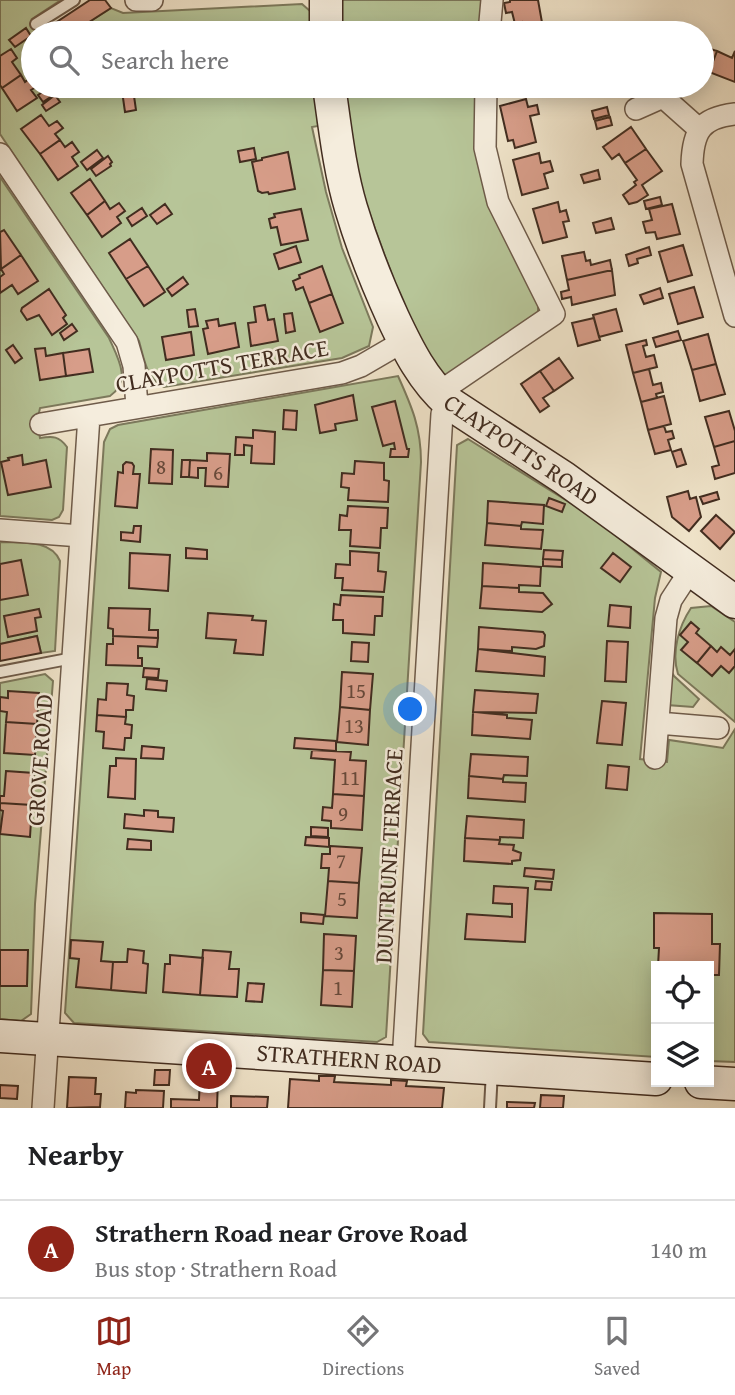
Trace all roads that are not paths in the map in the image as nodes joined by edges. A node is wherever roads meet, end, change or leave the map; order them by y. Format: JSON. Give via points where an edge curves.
{"nodes":[{"id":1,"x":74,"y":0,"type":"edge"},
{"id":2,"x":136,"y":0,"type":"edge"},
{"id":3,"x":152,"y":0,"type":"edge"},
{"id":4,"x":326,"y":0,"type":"edge"},
{"id":5,"x":492,"y":0,"type":"edge"},
{"id":6,"x":41,"y":21,"type":"edge"},
{"id":7,"x":326,"y":21,"type":"edge"},
{"id":8,"x":490,"y":21,"type":"edge"},
{"id":9,"x":331,"y":98,"type":"edge"},
{"id":10,"x":486,"y":98,"type":"edge"},
{"id":11,"x":654,"y":98,"type":"edge"},
{"id":12,"x":670,"y":98,"type":"edge"},
{"id":13,"x":636,"y":109,"type":"dead end"},
{"id":14,"x":735,"y":114,"type":"edge"},
{"id":15,"x":699,"y":129,"type":"junction"},
{"id":16,"x":0,"y":154,"type":"edge"},
{"id":17,"x":735,"y":316,"type":"edge"},
{"id":18,"x":404,"y":341,"type":"junction"},
{"id":19,"x":443,"y":398,"type":"junction"},
{"id":20,"x":137,"y":407,"type":"junction"},
{"id":21,"x":89,"y":416,"type":"junction"},
{"id":22,"x":41,"y":424,"type":"dead end"},
{"id":23,"x":0,"y":530,"type":"edge"},
{"id":24,"x":81,"y":536,"type":"junction"},
{"id":25,"x":690,"y":571,"type":"junction"},
{"id":26,"x":735,"y":603,"type":"edge"},
{"id":27,"x":73,"y":658,"type":"junction"},
{"id":28,"x":0,"y":672,"type":"edge"},
{"id":29,"x":658,"y":723,"type":"junction"},
{"id":30,"x":718,"y":728,"type":"dead end"},
{"id":31,"x":655,"y":758,"type":"dead end"},
{"id":32,"x":0,"y":1036,"type":"edge"},
{"id":33,"x":47,"y":1039,"type":"junction"},
{"id":34,"x":403,"y":1062,"type":"junction"},
{"id":35,"x":492,"y":1068,"type":"junction"},
{"id":36,"x":651,"y":1079,"type":"edge"},
{"id":37,"x":714,"y":1083,"type":"edge"},
{"id":38,"x":735,"y":1084,"type":"edge"},
{"id":39,"x":43,"y":1108,"type":"edge"},
{"id":40,"x":490,"y":1108,"type":"edge"}],
"edges":[{"from":1,"to":6,"type":"lane"},
{"from":2,"to":3,"type":"street"},
{"from":4,"to":7,"type":"main road"},
{"from":5,"to":8,"type":"street"},
{"from":9,"to":18,"type":"main road","name":"CLAYPOTTS ROAD","via":[[351,207]]},
{"from":10,"to":19,"type":"street","via":[[485,148],[498,202],[554,314]]},
{"from":11,"to":13,"type":"street"},
{"from":12,"to":15,"type":"street"},
{"from":14,"to":15,"type":"street","via":[[711,120]]},
{"from":15,"to":17,"type":"street","via":[[692,164]]},
{"from":16,"to":20,"type":"street","via":[[127,342]]},
{"from":18,"to":19,"type":"main road","name":"CLAYPOTTS ROAD","via":[[418,368]]},
{"from":18,"to":20,"type":"street","name":"CLAYPOTTS TERRACE","via":[[342,373]]},
{"from":19,"to":25,"type":"main road","name":"CLAYPOTTS ROAD","via":[[564,478]]},
{"from":19,"to":34,"type":"street","name":"DUNTRUNE TERRACE"},
{"from":20,"to":21,"type":"street","name":"CLAYPOTTS TERRACE"},
{"from":21,"to":22,"type":"street","name":"CLAYPOTTS TERRACE"},
{"from":21,"to":24,"type":"street","name":"GROVE ROAD"},
{"from":23,"to":24,"type":"street"},
{"from":24,"to":27,"type":"street","name":"GROVE ROAD"},
{"from":25,"to":26,"type":"main road","name":"CLAYPOTTS ROAD"},
{"from":25,"to":29,"type":"street","via":[[671,600],[666,618]]},
{"from":27,"to":28,"type":"lane"},
{"from":27,"to":33,"type":"street","name":"GROVE ROAD"},
{"from":29,"to":30,"type":"street"},
{"from":29,"to":31,"type":"street"},
{"from":32,"to":33,"type":"main road","name":"STRATHERN ROAD"},
{"from":33,"to":34,"type":"main road","name":"STRATHERN ROAD"},
{"from":33,"to":39,"type":"street","name":"GROVE ROAD"},
{"from":34,"to":35,"type":"main road","name":"STRATHERN ROAD"},
{"from":35,"to":36,"type":"main road","name":"STRATHERN ROAD"},
{"from":35,"to":40,"type":"lane"},
{"from":37,"to":38,"type":"main road"}]}
